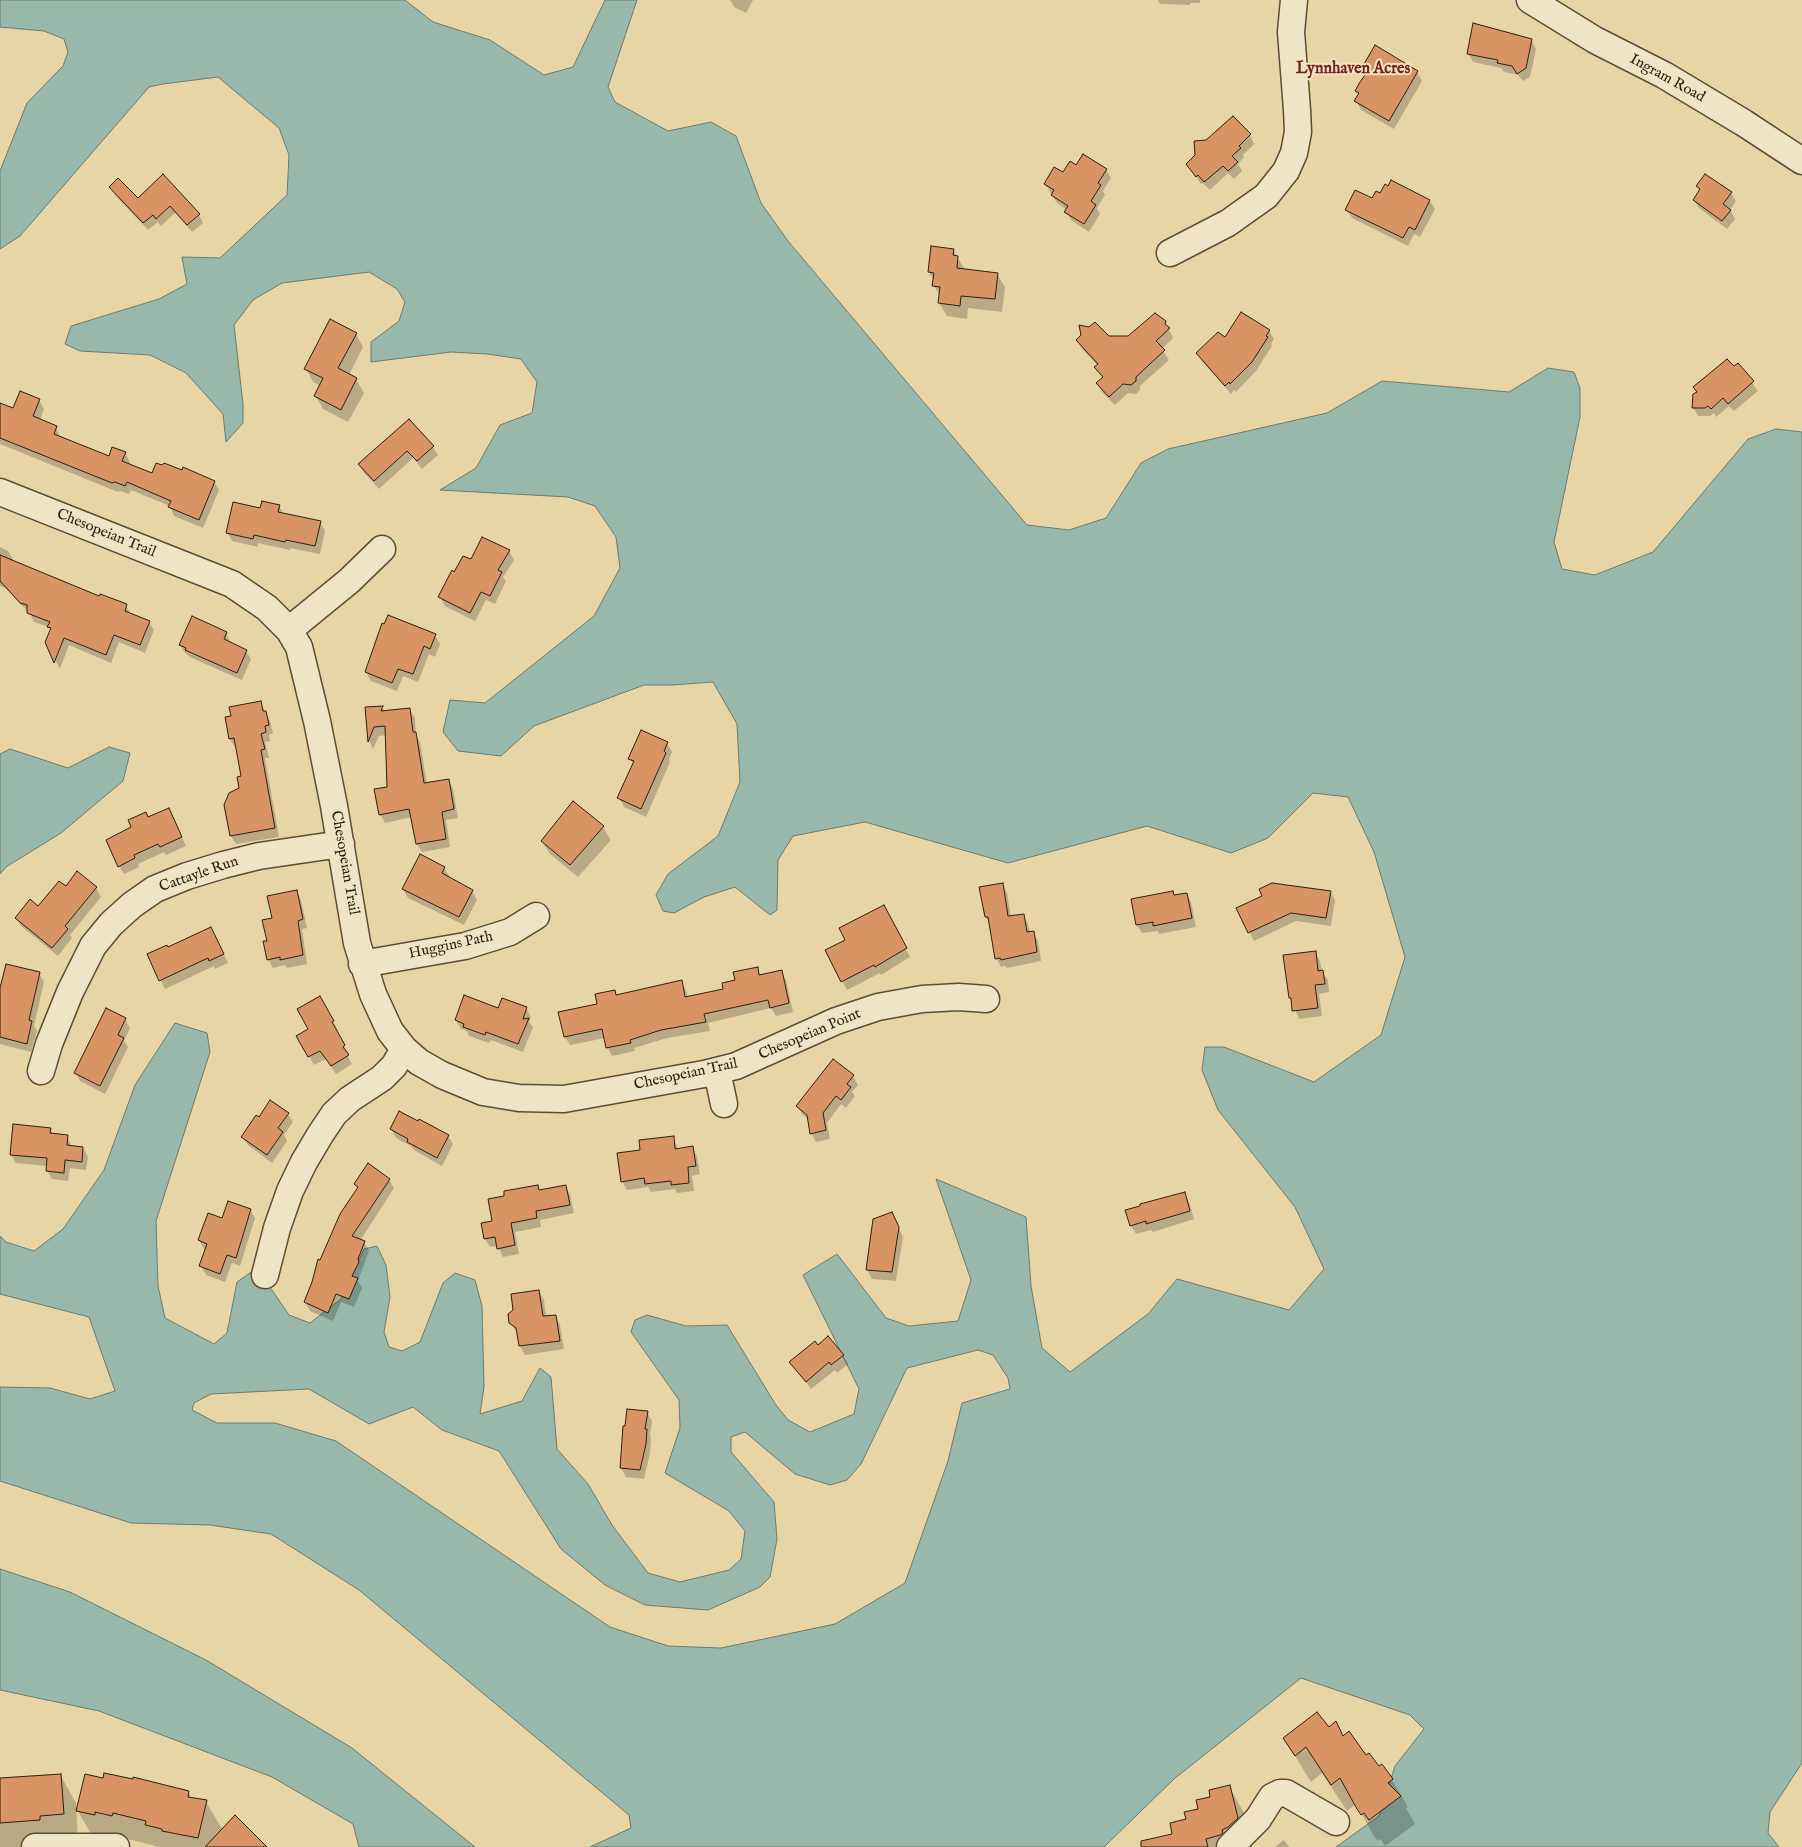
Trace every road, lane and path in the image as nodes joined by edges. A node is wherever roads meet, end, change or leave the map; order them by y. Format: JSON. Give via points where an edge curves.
{"nodes":[{"id":1,"x":1294,"y":0,"type":"edge"},
{"id":2,"x":1530,"y":0,"type":"edge"},
{"id":3,"x":1802,"y":161,"type":"edge"},
{"id":4,"x":1170,"y":254,"type":"dead end"},
{"id":5,"x":0,"y":492,"type":"edge"},
{"id":6,"x":382,"y":549,"type":"dead end"},
{"id":7,"x":289,"y":630,"type":"junction"},
{"id":8,"x":341,"y":844,"type":"junction"},
{"id":9,"x":536,"y":916,"type":"dead end"},
{"id":10,"x":362,"y":964,"type":"junction"},
{"id":11,"x":986,"y":999,"type":"dead end"},
{"id":12,"x":404,"y":1049,"type":"junction"},
{"id":13,"x":753,"y":1059,"type":"joint"},
{"id":14,"x":41,"y":1071,"type":"dead end"},
{"id":15,"x":717,"y":1071,"type":"junction"},
{"id":16,"x":724,"y":1104,"type":"dead end"},
{"id":17,"x":265,"y":1275,"type":"dead end"},
{"id":18,"x":1336,"y":1822,"type":"dead end"},
{"id":19,"x":35,"y":1847,"type":"edge"},
{"id":20,"x":116,"y":1847,"type":"edge"},
{"id":21,"x":1230,"y":1847,"type":"edge"}],
"edges":[{"from":1,"to":4,"type":"street","via":[[1291,32],[1298,132],[1286,171],[1266,196],[1228,223]]},
{"from":2,"to":3,"type":"street","name":"Ingram Road","via":[[1595,40],[1664,75]]},
{"from":5,"to":7,"type":"street","name":"Chesopeian Trail","via":[[232,584],[255,598]]},
{"from":6,"to":7,"type":"street"},
{"from":7,"to":8,"type":"street","name":"Chesopeian Trail","via":[[299,647],[317,721]]},
{"from":8,"to":10,"type":"street","name":"Chesopeian Trail"},
{"from":8,"to":14,"type":"street","name":"Cattayle Run","via":[[259,856],[223,865],[155,889],[132,905],[94,946],[70,992]]},
{"from":9,"to":10,"type":"street","name":"Huggins Path","via":[[510,932],[465,946]]},
{"from":10,"to":12,"type":"street","name":"Chesopeian Trail","via":[[390,1031]]},
{"from":11,"to":13,"type":"street","name":"Chesopeian Point","via":[[922,999],[878,1007],[836,1021]]},
{"from":12,"to":15,"type":"street","name":"Chesopeian Trail","via":[[442,1075],[483,1092],[519,1098],[564,1099]]},
{"from":12,"to":17,"type":"street","via":[[394,1066],[350,1099],[334,1114],[320,1135],[290,1191],[276,1228]]},
{"from":13,"to":15,"type":"street","name":"Chesopeian Trail"},
{"from":15,"to":16,"type":"street"},
{"from":18,"to":21,"type":"street","via":[[1280,1792],[1272,1796],[1258,1819]]},
{"from":19,"to":20,"type":"street"}]}
